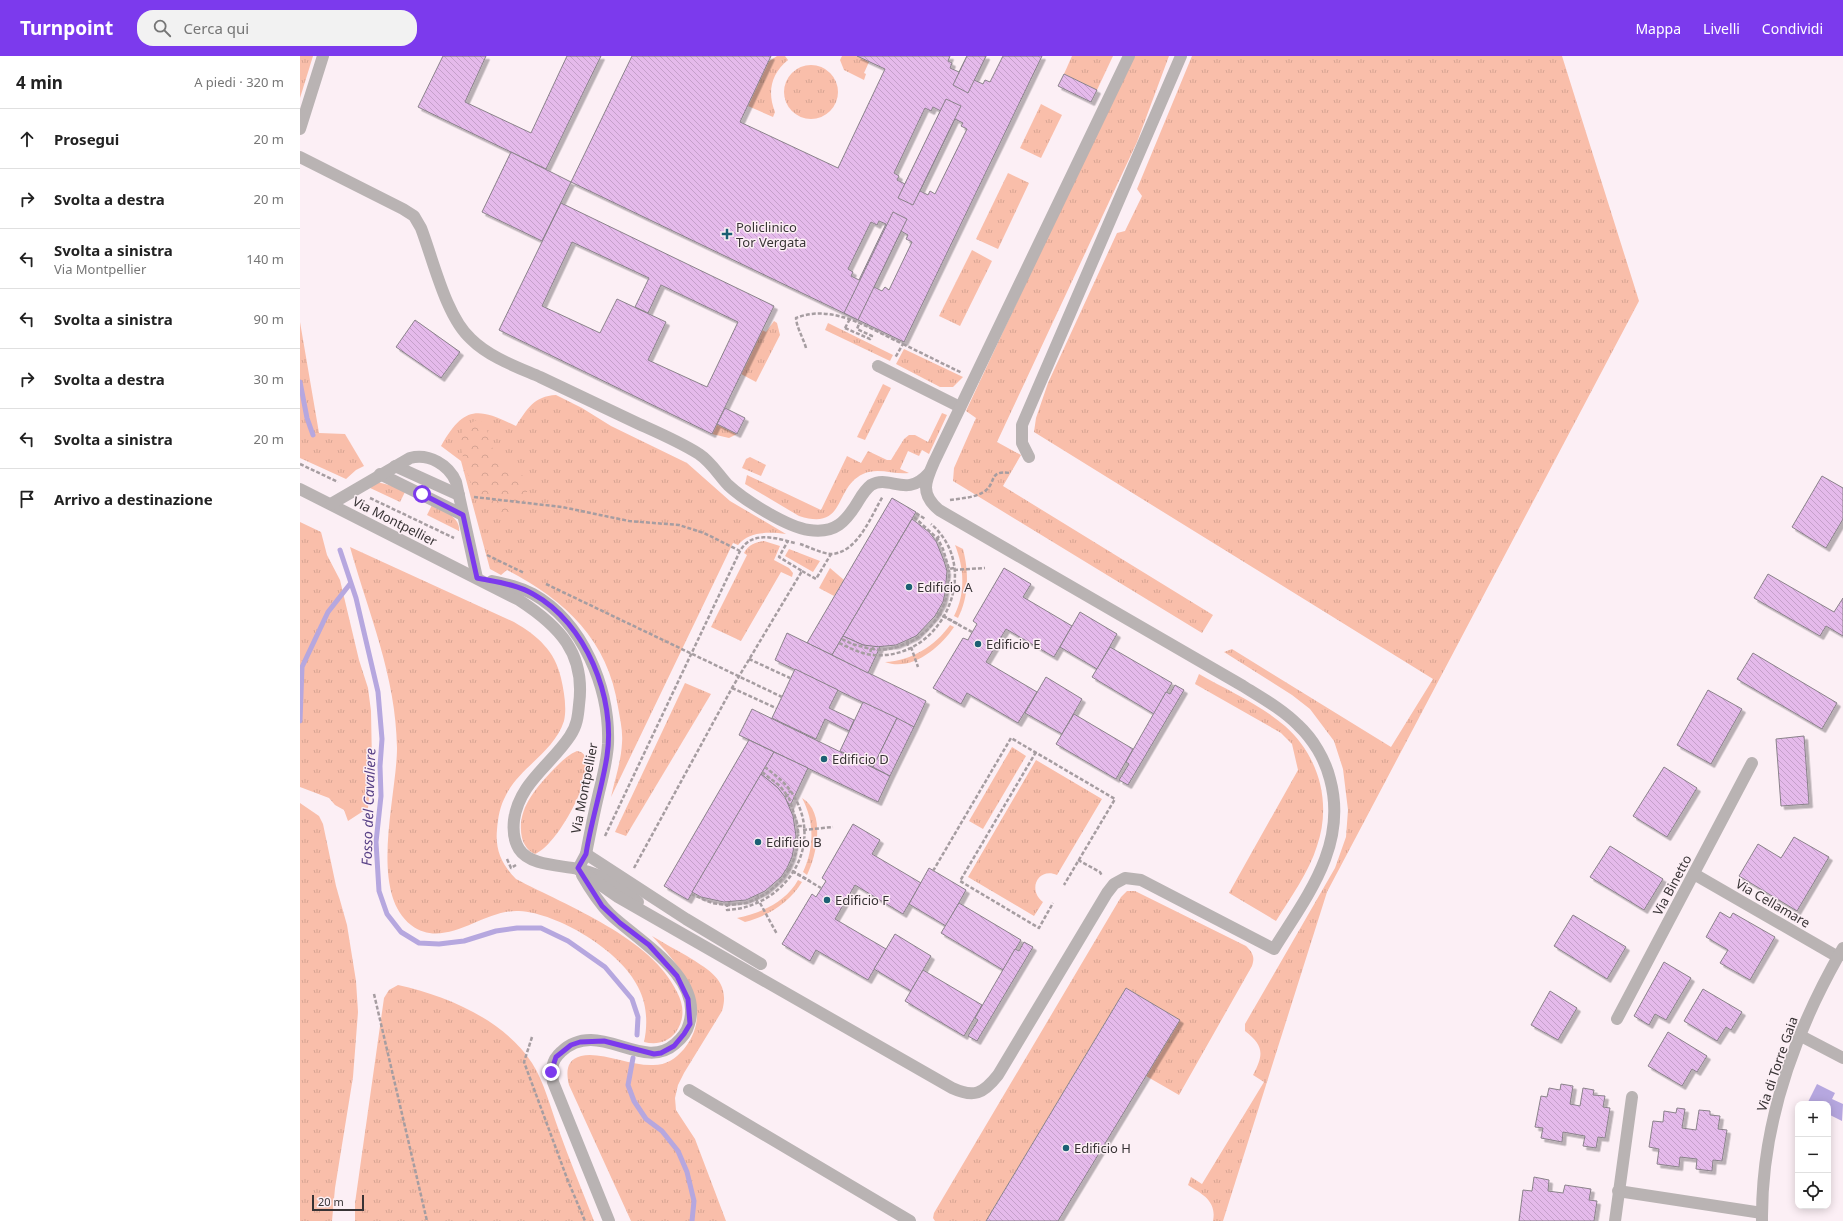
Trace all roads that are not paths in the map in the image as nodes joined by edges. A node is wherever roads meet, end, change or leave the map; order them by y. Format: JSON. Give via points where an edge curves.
{"nodes":[{"id":1,"x":323,"y":56,"type":"edge"},
{"id":2,"x":1129,"y":56,"type":"edge"},
{"id":3,"x":1182,"y":56,"type":"edge"},
{"id":4,"x":300,"y":129,"type":"edge"},
{"id":5,"x":300,"y":157,"type":"edge"},
{"id":6,"x":883,"y":369,"type":"road end"},
{"id":7,"x":960,"y":408,"type":"junction"},
{"id":8,"x":1029,"y":458,"type":"dead end"},
{"id":9,"x":395,"y":466,"type":"junction"},
{"id":10,"x":929,"y":473,"type":"junction"},
{"id":11,"x":380,"y":474,"type":"junction"},
{"id":12,"x":300,"y":488,"type":"edge"},
{"id":13,"x":459,"y":497,"type":"junction"},
{"id":14,"x":331,"y":504,"type":"junction"},
{"id":15,"x":463,"y":515,"type":"junction"},
{"id":16,"x":477,"y":578,"type":"junction"},
{"id":17,"x":1752,"y":764,"type":"dead end"},
{"id":18,"x":590,"y":858,"type":"junction"},
{"id":19,"x":578,"y":868,"type":"junction"},
{"id":20,"x":1694,"y":874,"type":"junction"},
{"id":21,"x":1840,"y":952,"type":"edge"},
{"id":22,"x":759,"y":966,"type":"junction"},
{"id":23,"x":1617,"y":1019,"type":"dead end"},
{"id":24,"x":1801,"y":1036,"type":"junction"},
{"id":25,"x":1843,"y":1058,"type":"edge"},
{"id":26,"x":690,"y":1090,"type":"dead end"},
{"id":27,"x":1632,"y":1096,"type":"dead end"},
{"id":28,"x":1618,"y":1191,"type":"junction"},
{"id":29,"x":1762,"y":1217,"type":"edge"},
{"id":30,"x":609,"y":1221,"type":"edge"},
{"id":31,"x":910,"y":1221,"type":"edge"},
{"id":32,"x":1614,"y":1221,"type":"edge"}],
"edges":[{"from":1,"to":4,"type":"street"},
{"from":2,"to":7,"type":"street"},
{"from":3,"to":8,"type":"street","via":[[1022,425],[1022,444]]},
{"from":5,"to":10,"type":"street","via":[[414,216],[421,228],[454,317],[464,333],[478,345],[515,366],[697,452],[735,491],[799,528],[828,530],[840,525],[871,485],[878,483],[910,486],[921,481]]},
{"from":6,"to":7,"type":"street"},
{"from":7,"to":10,"type":"street"},
{"from":9,"to":11,"type":"street"},
{"from":9,"to":13,"type":"street"},
{"from":9,"to":13,"type":"street","via":[[416,456],[429,458],[444,466],[453,476]]},
{"from":10,"to":22,"type":"street","via":[[926,489],[933,505],[1268,702],[1304,731],[1325,764],[1334,796],[1333,835],[1327,855],[1274,950],[1141,880],[1125,878],[1114,884],[1106,893],[998,1076],[979,1093],[966,1094],[952,1088]]},
{"from":11,"to":14,"type":"street"},
{"from":11,"to":15,"type":"street"},
{"from":12,"to":14,"type":"street","name":"Via Montpellier"},
{"from":13,"to":15,"type":"street"},
{"from":14,"to":16,"type":"street","name":"Via Montpellier"},
{"from":15,"to":16,"type":"street"},
{"from":16,"to":18,"type":"street","name":"Via Montpellier","via":[[520,588],[548,604],[570,626],[594,669],[605,705],[608,744]]},
{"from":16,"to":19,"type":"street","name":"Via Montpellier","via":[[519,600],[552,624],[571,649],[580,676],[580,701],[575,728],[530,782],[520,798],[514,825],[520,850],[531,858],[547,864]]},
{"from":17,"to":20,"type":"street","name":"Via Binetto"},
{"from":18,"to":19,"type":"street","name":"Via Montpellier"},
{"from":18,"to":22,"type":"street"},
{"from":19,"to":22,"type":"street","name":"Via Montpellier","via":[[623,889],[653,916]]},
{"from":19,"to":30,"type":"street","via":[[602,906],[649,945],[677,976],[687,994],[690,1011],[690,1024],[684,1034],[674,1046],[661,1053],[648,1053],[614,1043],[591,1040],[571,1045],[556,1057],[552,1065],[553,1082]]},
{"from":20,"to":21,"type":"street","name":"Via Cellamare"},
{"from":20,"to":23,"type":"street","name":"Via Binetto"},
{"from":21,"to":24,"type":"street","name":"Via di Torre Gaia"},
{"from":24,"to":25,"type":"street"},
{"from":24,"to":29,"type":"street","name":"Via di Torre Gaia","via":[[1779,1092],[1772,1121]]},
{"from":26,"to":31,"type":"street"},
{"from":27,"to":28,"type":"street"},
{"from":28,"to":29,"type":"street"},
{"from":28,"to":32,"type":"street"}]}
